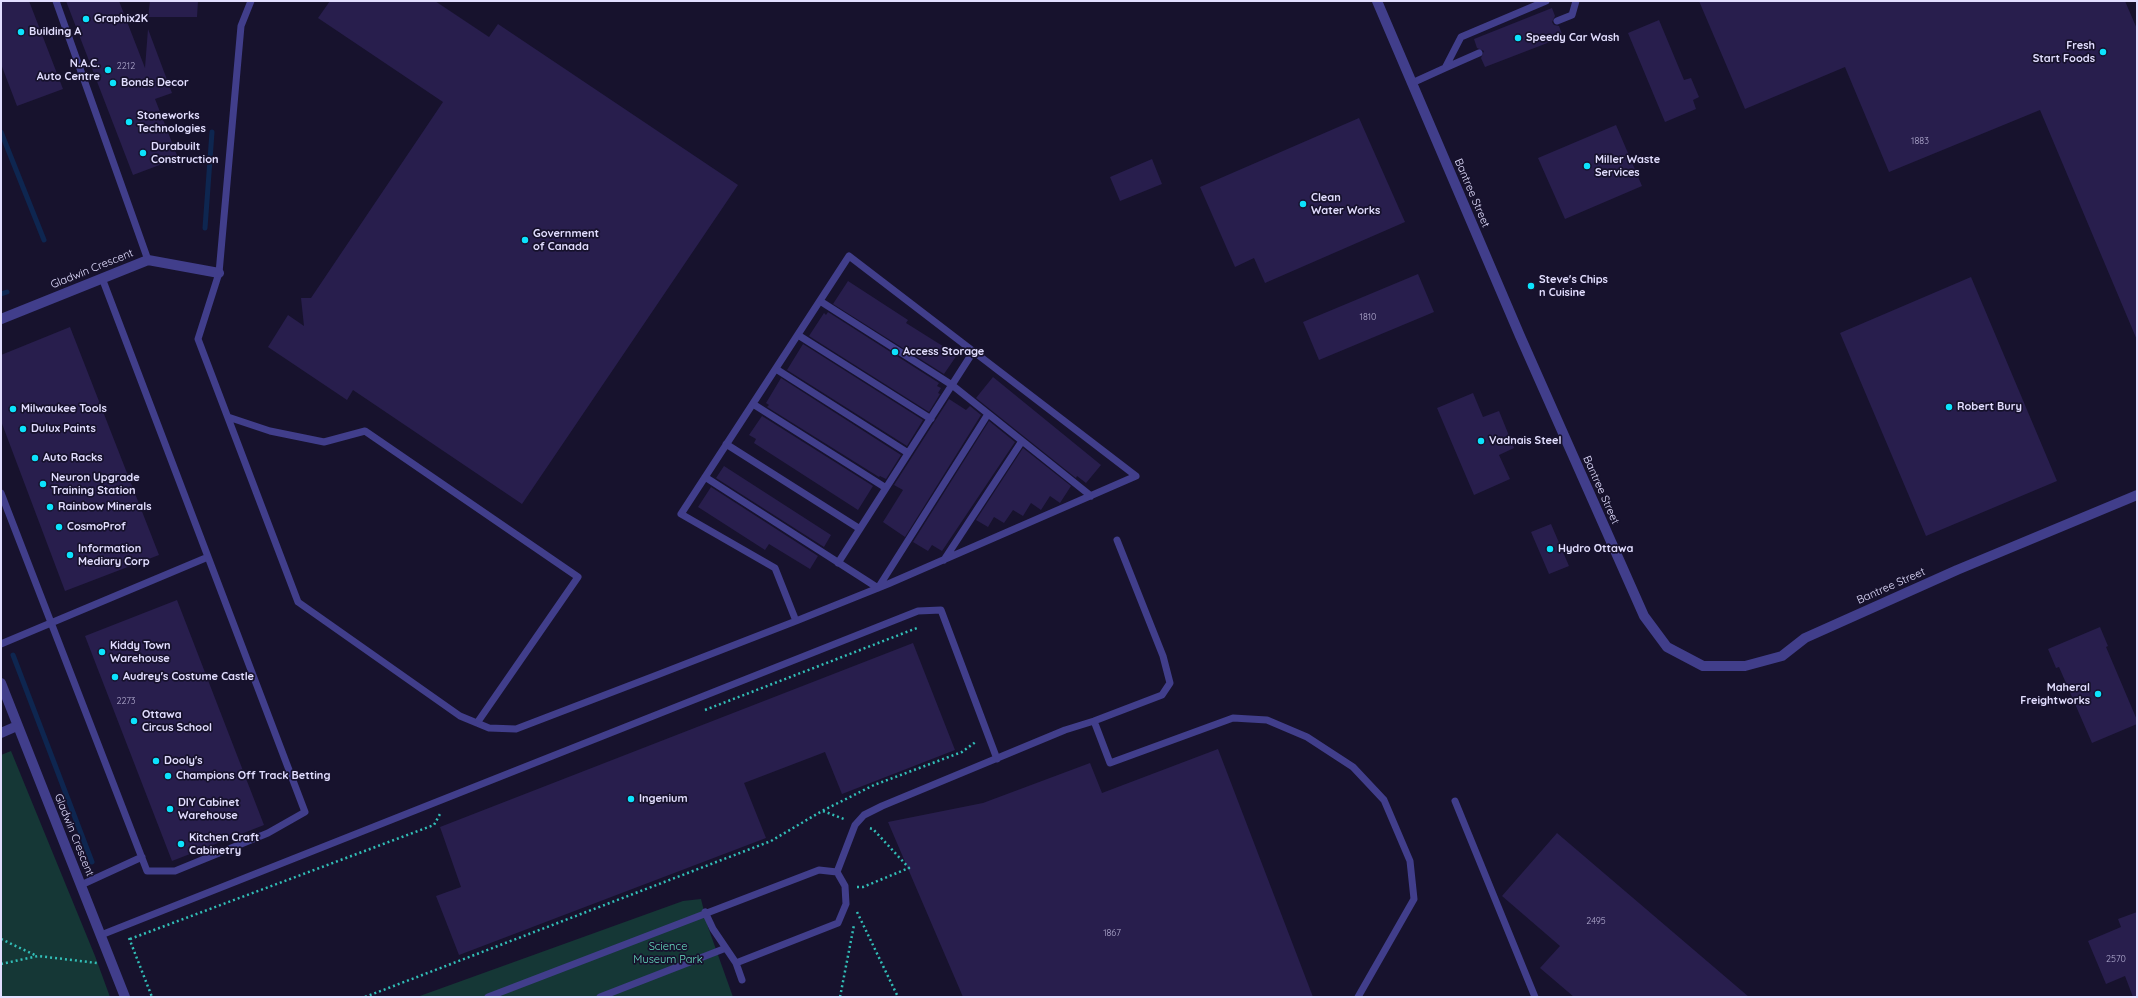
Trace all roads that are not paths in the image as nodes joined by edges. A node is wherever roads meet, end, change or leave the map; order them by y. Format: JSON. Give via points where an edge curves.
{"nodes":[{"id":1,"x":56,"y":1,"type":"edge"},
{"id":2,"x":251,"y":1,"type":"edge"},
{"id":3,"x":1377,"y":1,"type":"edge"},
{"id":4,"x":1546,"y":1,"type":"edge"},
{"id":5,"x":1576,"y":1,"type":"edge"},
{"id":6,"x":1557,"y":22,"type":"dead end"},
{"id":7,"x":1479,"y":53,"type":"dead end"},
{"id":8,"x":1445,"y":68,"type":"junction"},
{"id":9,"x":1412,"y":83,"type":"junction"},
{"id":10,"x":148,"y":260,"type":"junction"},
{"id":11,"x":219,"y":273,"type":"junction"},
{"id":12,"x":102,"y":278,"type":"junction"},
{"id":13,"x":820,"y":301,"type":"junction"},
{"id":14,"x":1,"y":319,"type":"edge"},
{"id":15,"x":798,"y":335,"type":"junction"},
{"id":16,"x":974,"y":352,"type":"junction"},
{"id":17,"x":776,"y":369,"type":"junction"},
{"id":18,"x":952,"y":385,"type":"junction"},
{"id":19,"x":753,"y":404,"type":"junction"},
{"id":20,"x":988,"y":414,"type":"junction"},
{"id":21,"x":228,"y":418,"type":"junction"},
{"id":22,"x":930,"y":419,"type":"junction"},
{"id":23,"x":1022,"y":441,"type":"junction"},
{"id":24,"x":726,"y":444,"type":"junction"},
{"id":25,"x":908,"y":453,"type":"junction"},
{"id":26,"x":705,"y":477,"type":"junction"},
{"id":27,"x":886,"y":488,"type":"junction"},
{"id":28,"x":1,"y":493,"type":"edge"},
{"id":29,"x":2137,"y":495,"type":"edge"},
{"id":30,"x":1091,"y":496,"type":"junction"},
{"id":31,"x":860,"y":529,"type":"junction"},
{"id":32,"x":1117,"y":540,"type":"dead end"},
{"id":33,"x":208,"y":557,"type":"junction"},
{"id":34,"x":944,"y":560,"type":"junction"},
{"id":35,"x":838,"y":563,"type":"junction"},
{"id":36,"x":878,"y":588,"type":"junction"},
{"id":37,"x":796,"y":620,"type":"junction"},
{"id":38,"x":51,"y":623,"type":"junction"},
{"id":39,"x":1,"y":644,"type":"edge"},
{"id":40,"x":1,"y":683,"type":"edge"},
{"id":41,"x":1094,"y":721,"type":"junction"},
{"id":42,"x":477,"y":723,"type":"junction"},
{"id":43,"x":17,"y":726,"type":"junction"},
{"id":44,"x":1,"y":732,"type":"edge"},
{"id":45,"x":997,"y":759,"type":"junction"},
{"id":46,"x":1455,"y":801,"type":"dead end"},
{"id":47,"x":142,"y":857,"type":"junction"},
{"id":48,"x":837,"y":872,"type":"junction"},
{"id":49,"x":81,"y":885,"type":"junction"},
{"id":50,"x":705,"y":912,"type":"junction"},
{"id":51,"x":101,"y":935,"type":"junction"},
{"id":52,"x":726,"y":948,"type":"junction"},
{"id":53,"x":736,"y":963,"type":"junction"},
{"id":54,"x":742,"y":980,"type":"dead end"},
{"id":55,"x":125,"y":997,"type":"edge"},
{"id":56,"x":488,"y":997,"type":"edge"},
{"id":57,"x":600,"y":997,"type":"edge"},
{"id":58,"x":1358,"y":997,"type":"edge"},
{"id":59,"x":1535,"y":997,"type":"edge"}],
"edges":[{"from":1,"to":10,"type":"lane"},
{"from":2,"to":11,"type":"lane","via":[[241,26]]},
{"from":3,"to":9,"type":"street","name":"Bantree Street"},
{"from":4,"to":8,"type":"lane","via":[[1461,37]]},
{"from":5,"to":6,"type":"lane","via":[[1572,15]]},
{"from":7,"to":8,"type":"lane"},
{"from":8,"to":9,"type":"lane"},
{"from":9,"to":29,"type":"street","name":"Bantree Street","via":[[1644,616],[1667,647],[1703,666],[1745,666],[1782,656],[1805,638],[1957,570]]},
{"from":10,"to":11,"type":"street","name":"Gladwin Crescent"},
{"from":10,"to":12,"type":"street","name":"Gladwin Crescent"},
{"from":11,"to":21,"type":"lane","via":[[198,339]]},
{"from":12,"to":14,"type":"street","name":"Gladwin Crescent"},
{"from":12,"to":33,"type":"lane"},
{"from":13,"to":15,"type":"lane"},
{"from":13,"to":16,"type":"lane","via":[[849,256]]},
{"from":13,"to":18,"type":"lane"},
{"from":15,"to":17,"type":"lane"},
{"from":15,"to":22,"type":"lane"},
{"from":16,"to":18,"type":"lane"},
{"from":16,"to":30,"type":"lane","via":[[1136,476]]},
{"from":17,"to":19,"type":"lane"},
{"from":17,"to":25,"type":"lane"},
{"from":18,"to":20,"type":"lane"},
{"from":18,"to":22,"type":"lane"},
{"from":19,"to":24,"type":"lane"},
{"from":19,"to":27,"type":"lane"},
{"from":20,"to":23,"type":"lane"},
{"from":20,"to":36,"type":"lane"},
{"from":21,"to":42,"type":"lane","via":[[298,602],[460,716]]},
{"from":21,"to":42,"type":"lane","via":[[270,431],[324,442],[365,431],[578,577]]},
{"from":22,"to":25,"type":"lane"},
{"from":23,"to":30,"type":"lane"},
{"from":23,"to":34,"type":"lane"},
{"from":24,"to":26,"type":"lane"},
{"from":24,"to":31,"type":"lane"},
{"from":25,"to":27,"type":"lane"},
{"from":26,"to":35,"type":"lane"},
{"from":26,"to":37,"type":"lane","via":[[681,514],[775,568]]},
{"from":27,"to":31,"type":"lane"},
{"from":28,"to":38,"type":"lane"},
{"from":30,"to":34,"type":"lane"},
{"from":31,"to":35,"type":"lane"},
{"from":32,"to":41,"type":"lane","via":[[1157,637],[1170,683],[1162,695]]},
{"from":33,"to":38,"type":"lane"},
{"from":33,"to":47,"type":"lane","via":[[305,812],[268,833],[175,871],[147,871]]},
{"from":34,"to":36,"type":"lane"},
{"from":35,"to":36,"type":"lane"},
{"from":36,"to":37,"type":"lane"},
{"from":37,"to":42,"type":"lane","via":[[516,729],[489,728]]},
{"from":38,"to":39,"type":"lane"},
{"from":38,"to":47,"type":"lane"},
{"from":40,"to":43,"type":"street","name":"Gladwin Crescent"},
{"from":41,"to":45,"type":"lane","via":[[1065,730]]},
{"from":41,"to":58,"type":"lane","via":[[1110,763],[1233,718],[1267,720],[1307,737],[1353,768],[1384,800],[1410,861],[1414,899]]},
{"from":43,"to":44,"type":"street"},
{"from":43,"to":49,"type":"street","name":"Gladwin Crescent"},
{"from":45,"to":48,"type":"lane","via":[[882,806],[864,816],[855,825]]},
{"from":45,"to":51,"type":"lane","via":[[941,610],[918,611]]},
{"from":46,"to":59,"type":"lane"},
{"from":47,"to":49,"type":"lane"},
{"from":48,"to":50,"type":"lane","via":[[819,870]]},
{"from":48,"to":53,"type":"lane","via":[[845,886],[846,904],[838,923]]},
{"from":49,"to":51,"type":"street","name":"Gladwin Crescent"},
{"from":50,"to":52,"type":"lane"},
{"from":50,"to":56,"type":"lane"},
{"from":51,"to":55,"type":"street","name":"Gladwin Crescent"},
{"from":52,"to":53,"type":"lane"},
{"from":52,"to":57,"type":"lane"},
{"from":53,"to":54,"type":"lane"}]}
